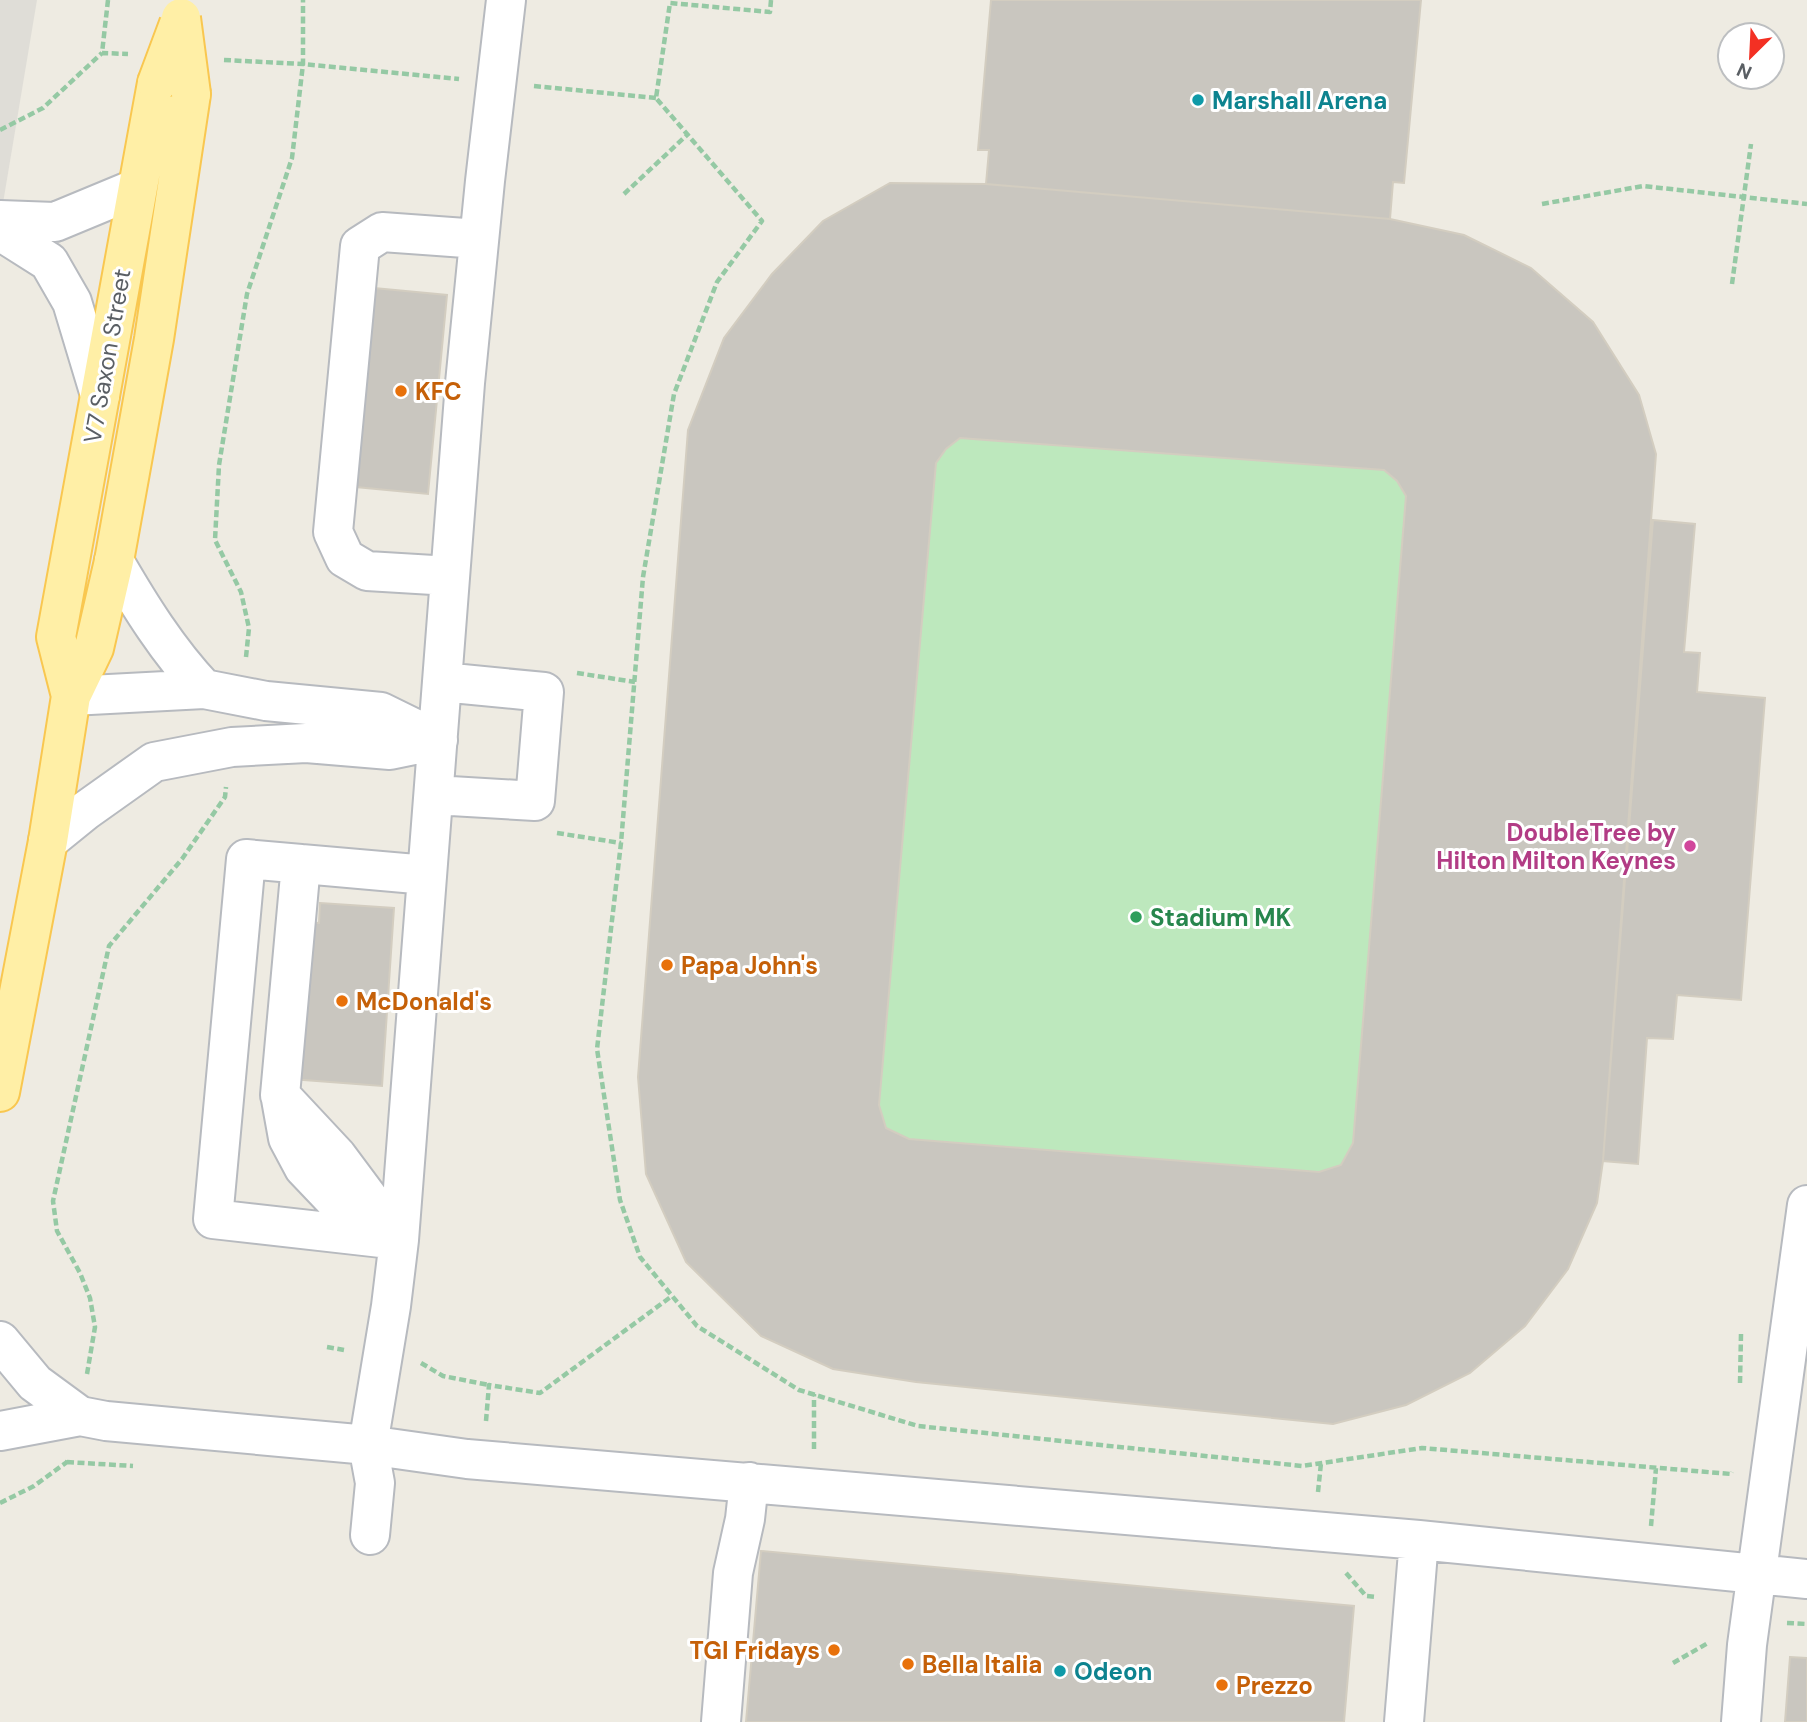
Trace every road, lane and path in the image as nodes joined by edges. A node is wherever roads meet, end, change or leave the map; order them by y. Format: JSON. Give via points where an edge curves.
{"nodes":[{"id":1,"x":303,"y":0,"type":"edge"},
{"id":2,"x":506,"y":0,"type":"edge"},
{"id":3,"x":771,"y":0,"type":"edge"},
{"id":4,"x":182,"y":9,"type":"edge"},
{"id":5,"x":102,"y":53,"type":"dead end"},
{"id":6,"x":174,"y":88,"type":"junction"},
{"id":7,"x":0,"y":130,"type":"edge"},
{"id":8,"x":688,"y":134,"type":"junction"},
{"id":9,"x":1751,"y":144,"type":"dead end"},
{"id":10,"x":137,"y":188,"type":"junction"},
{"id":11,"x":624,"y":194,"type":"dead end"},
{"id":12,"x":1745,"y":195,"type":"junction"},
{"id":13,"x":1542,"y":204,"type":"dead end"},
{"id":14,"x":1807,"y":204,"type":"edge"},
{"id":15,"x":0,"y":220,"type":"edge"},
{"id":16,"x":0,"y":231,"type":"edge"},
{"id":17,"x":479,"y":239,"type":"junction"},
{"id":18,"x":1732,"y":284,"type":"dead end"},
{"id":19,"x":100,"y":395,"type":"junction"},
{"id":20,"x":114,"y":561,"type":"junction"},
{"id":21,"x":450,"y":576,"type":"junction"},
{"id":22,"x":442,"y":682,"type":"junction"},
{"id":23,"x":204,"y":689,"type":"junction"},
{"id":24,"x":71,"y":696,"type":"junction"},
{"id":25,"x":241,"y":697,"type":"junction"},
{"id":26,"x":438,"y":740,"type":"junction"},
{"id":27,"x":232,"y":747,"type":"junction"},
{"id":28,"x":434,"y":794,"type":"junction"},
{"id":29,"x":48,"y":841,"type":"junction"},
{"id":30,"x":301,"y":864,"type":"junction"},
{"id":31,"x":427,"y":874,"type":"junction"},
{"id":32,"x":0,"y":1092,"type":"edge"},
{"id":33,"x":1807,"y":1205,"type":"edge"},
{"id":34,"x":392,"y":1220,"type":"junction"},
{"id":35,"x":671,"y":1296,"type":"junction"},
{"id":36,"x":1741,"y":1334,"type":"dead end"},
{"id":37,"x":0,"y":1341,"type":"edge"},
{"id":38,"x":1740,"y":1396,"type":"dead end"},
{"id":39,"x":80,"y":1416,"type":"junction"},
{"id":40,"x":0,"y":1431,"type":"edge"},
{"id":41,"x":368,"y":1445,"type":"junction"},
{"id":42,"x":483,"y":1460,"type":"junction"},
{"id":43,"x":1733,"y":1462,"type":"dead end"},
{"id":44,"x":1656,"y":1468,"type":"junction"},
{"id":45,"x":749,"y":1482,"type":"junction"},
{"id":46,"x":0,"y":1503,"type":"edge"},
{"id":47,"x":370,"y":1535,"type":"dead end"},
{"id":48,"x":1419,"y":1541,"type":"junction"},
{"id":49,"x":1648,"y":1563,"type":"junction"},
{"id":50,"x":1756,"y":1574,"type":"junction"},
{"id":51,"x":1807,"y":1579,"type":"edge"},
{"id":52,"x":721,"y":1722,"type":"edge"},
{"id":53,"x":1404,"y":1722,"type":"edge"},
{"id":54,"x":1741,"y":1722,"type":"edge"}],
"edges":[{"from":1,"to":25,"type":"path","via":[[303,64],[292,158],[247,294],[219,466],[215,540],[240,592],[249,628]]},
{"from":2,"to":17,"type":"street"},
{"from":3,"to":8,"type":"path","via":[[770,12],[670,3],[656,97]]},
{"from":4,"to":6,"type":"main road","name":"V7 Saxon Street","bridge":true},
{"from":5,"to":7,"type":"path","via":[[43,108]]},
{"from":6,"to":10,"type":"main road","name":"V7 Saxon Street"},
{"from":6,"to":20,"type":"main road","name":"V7 Saxon Street","via":[[154,339]]},
{"from":8,"to":11,"type":"path"},
{"from":8,"to":35,"type":"path","via":[[762,221],[717,282],[674,394],[643,577],[621,843],[597,1049],[620,1200],[640,1257]]},
{"from":9,"to":12,"type":"path"},
{"from":10,"to":15,"type":"street","via":[[55,222]]},
{"from":10,"to":19,"type":"main road","name":"V7 Saxon Street"},
{"from":12,"to":13,"type":"path","via":[[1643,186]]},
{"from":12,"to":14,"type":"path"},
{"from":12,"to":18,"type":"path"},
{"from":16,"to":19,"type":"street","via":[[49,262],[72,302]]},
{"from":17,"to":21,"type":"street"},
{"from":17,"to":21,"type":"street","via":[[382,232],[360,246],[333,532],[345,558],[367,571]]},
{"from":19,"to":24,"type":"main road","name":"V7 Saxon Street","via":[[56,637]]},
{"from":20,"to":23,"type":"street","via":[[143,611]]},
{"from":20,"to":24,"type":"main road","name":"V7 Saxon Street","via":[[94,648]]},
{"from":21,"to":22,"type":"street"},
{"from":22,"to":26,"type":"street"},
{"from":22,"to":28,"type":"street","via":[[544,692],[535,802]]},
{"from":23,"to":24,"type":"street"},
{"from":23,"to":25,"type":"street"},
{"from":24,"to":29,"type":"main road","name":"V7 Saxon Street"},
{"from":25,"to":26,"type":"street","via":[[381,712]]},
{"from":26,"to":27,"type":"street","via":[[390,750],[306,743]]},
{"from":26,"to":28,"type":"street"},
{"from":27,"to":29,"type":"street","via":[[154,762]]},
{"from":27,"to":39,"type":"path","via":[[225,797],[182,859],[109,946],[53,1200],[57,1231],[80,1273],[95,1326]]},
{"from":28,"to":31,"type":"street"},
{"from":29,"to":32,"type":"main road","name":"V7 Saxon Street"},
{"from":30,"to":31,"type":"street"},
{"from":30,"to":34,"type":"street","via":[[280,1095],[288,1138],[304,1168],[344,1210]]},
{"from":30,"to":34,"type":"street","via":[[246,859],[213,1219]]},
{"from":31,"to":34,"type":"street"},
{"from":33,"to":50,"type":"street"},
{"from":34,"to":41,"type":"street","via":[[391,1307]]},
{"from":35,"to":42,"type":"path","via":[[540,1393],[489,1385]]},
{"from":35,"to":44,"type":"path","via":[[696,1326],[799,1390],[918,1426],[1301,1466],[1422,1448]]},
{"from":36,"to":38,"type":"path"},
{"from":37,"to":39,"type":"street","via":[[35,1383]]},
{"from":39,"to":40,"type":"street"},
{"from":39,"to":41,"type":"street"},
{"from":39,"to":46,"type":"path","via":[[67,1462]]},
{"from":41,"to":42,"type":"street"},
{"from":41,"to":47,"type":"street","via":[[375,1483]]},
{"from":42,"to":45,"type":"street"},
{"from":43,"to":44,"type":"path","via":[[1731,1474]]},
{"from":44,"to":49,"type":"path"},
{"from":45,"to":48,"type":"street"},
{"from":45,"to":52,"type":"street","via":[[733,1573]]},
{"from":48,"to":49,"type":"street"},
{"from":48,"to":53,"type":"street"},
{"from":49,"to":50,"type":"street"},
{"from":50,"to":51,"type":"street"},
{"from":50,"to":54,"type":"street"}]}
